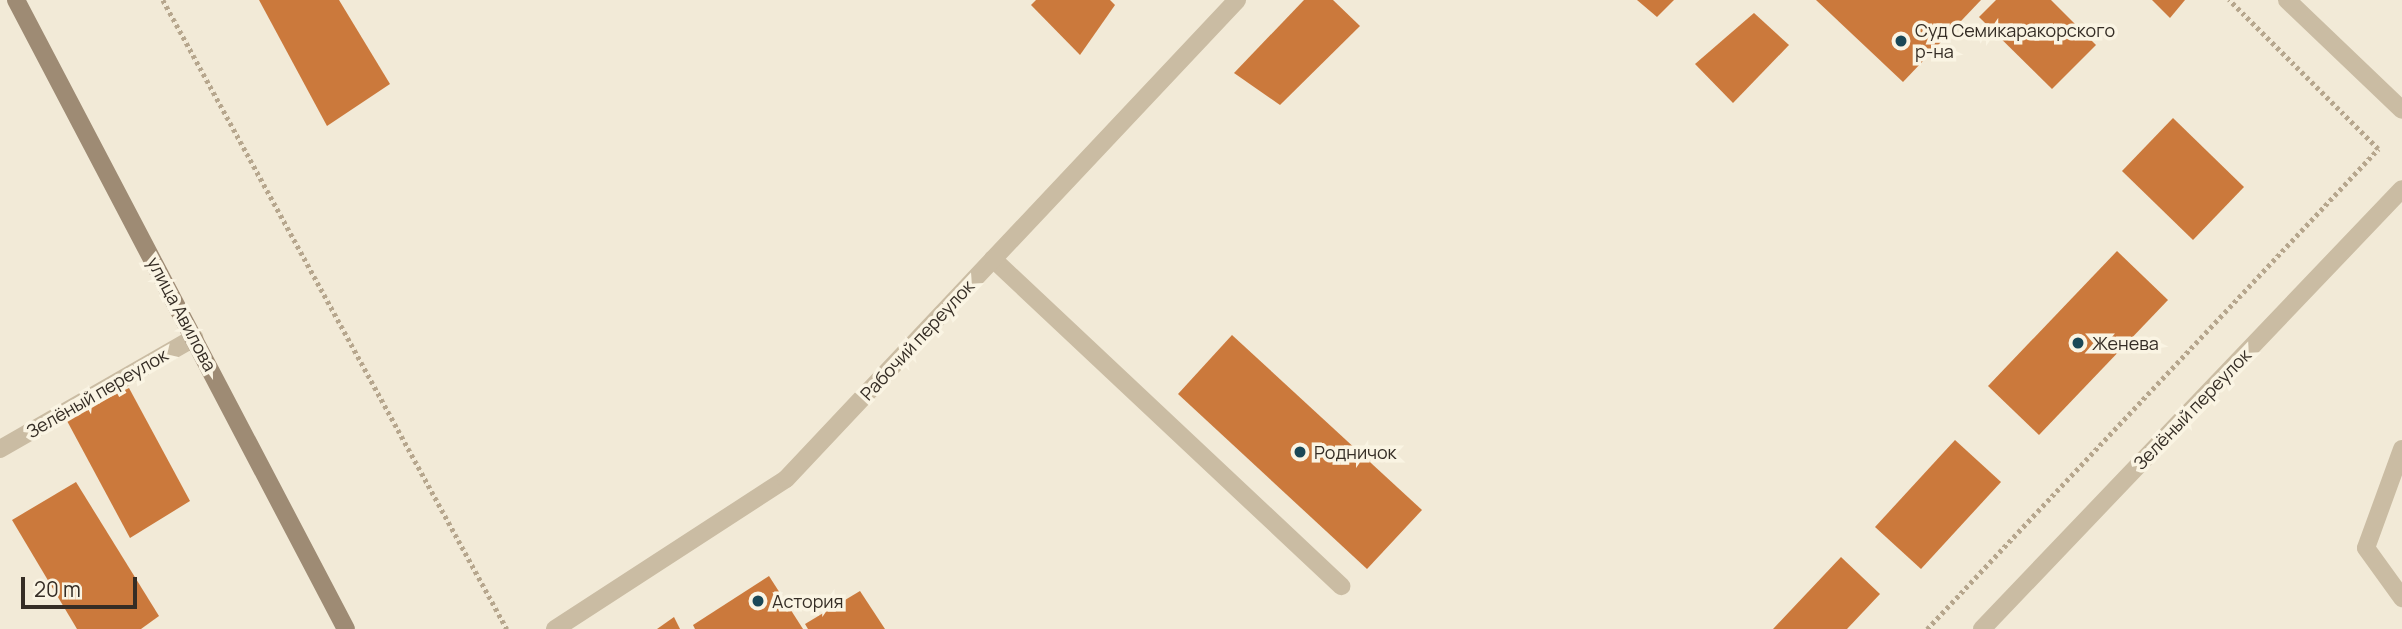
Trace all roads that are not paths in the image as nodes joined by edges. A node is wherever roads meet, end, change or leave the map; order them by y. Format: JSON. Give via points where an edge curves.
{"nodes":[{"id":1,"x":16,"y":0,"type":"edge"},
{"id":2,"x":1237,"y":0,"type":"edge"},
{"id":3,"x":2287,"y":0,"type":"edge"},
{"id":4,"x":2402,"y":110,"type":"edge"},
{"id":5,"x":2402,"y":190,"type":"edge"},
{"id":6,"x":993,"y":259,"type":"junction"},
{"id":7,"x":194,"y":338,"type":"junction"},
{"id":8,"x":0,"y":449,"type":"edge"},
{"id":9,"x":2402,"y":449,"type":"edge"},
{"id":10,"x":1341,"y":586,"type":"dead end"},
{"id":11,"x":2402,"y":598,"type":"edge"},
{"id":12,"x":346,"y":629,"type":"edge"},
{"id":13,"x":555,"y":629,"type":"edge"},
{"id":14,"x":1982,"y":629,"type":"edge"}],
"edges":[{"from":1,"to":7,"type":"main road","name":"улица Авилова"},
{"from":2,"to":6,"type":"street","name":"Рабочий переулок"},
{"from":3,"to":4,"type":"street"},
{"from":5,"to":14,"type":"street","name":"Зелёный переулок"},
{"from":6,"to":10,"type":"street"},
{"from":6,"to":13,"type":"street","name":"Рабочий переулок","via":[[786,479]]},
{"from":7,"to":8,"type":"street","name":"Зелёный переулок"},
{"from":7,"to":12,"type":"main road","name":"улица Авилова"},
{"from":9,"to":11,"type":"street","via":[[2366,548]]}]}
